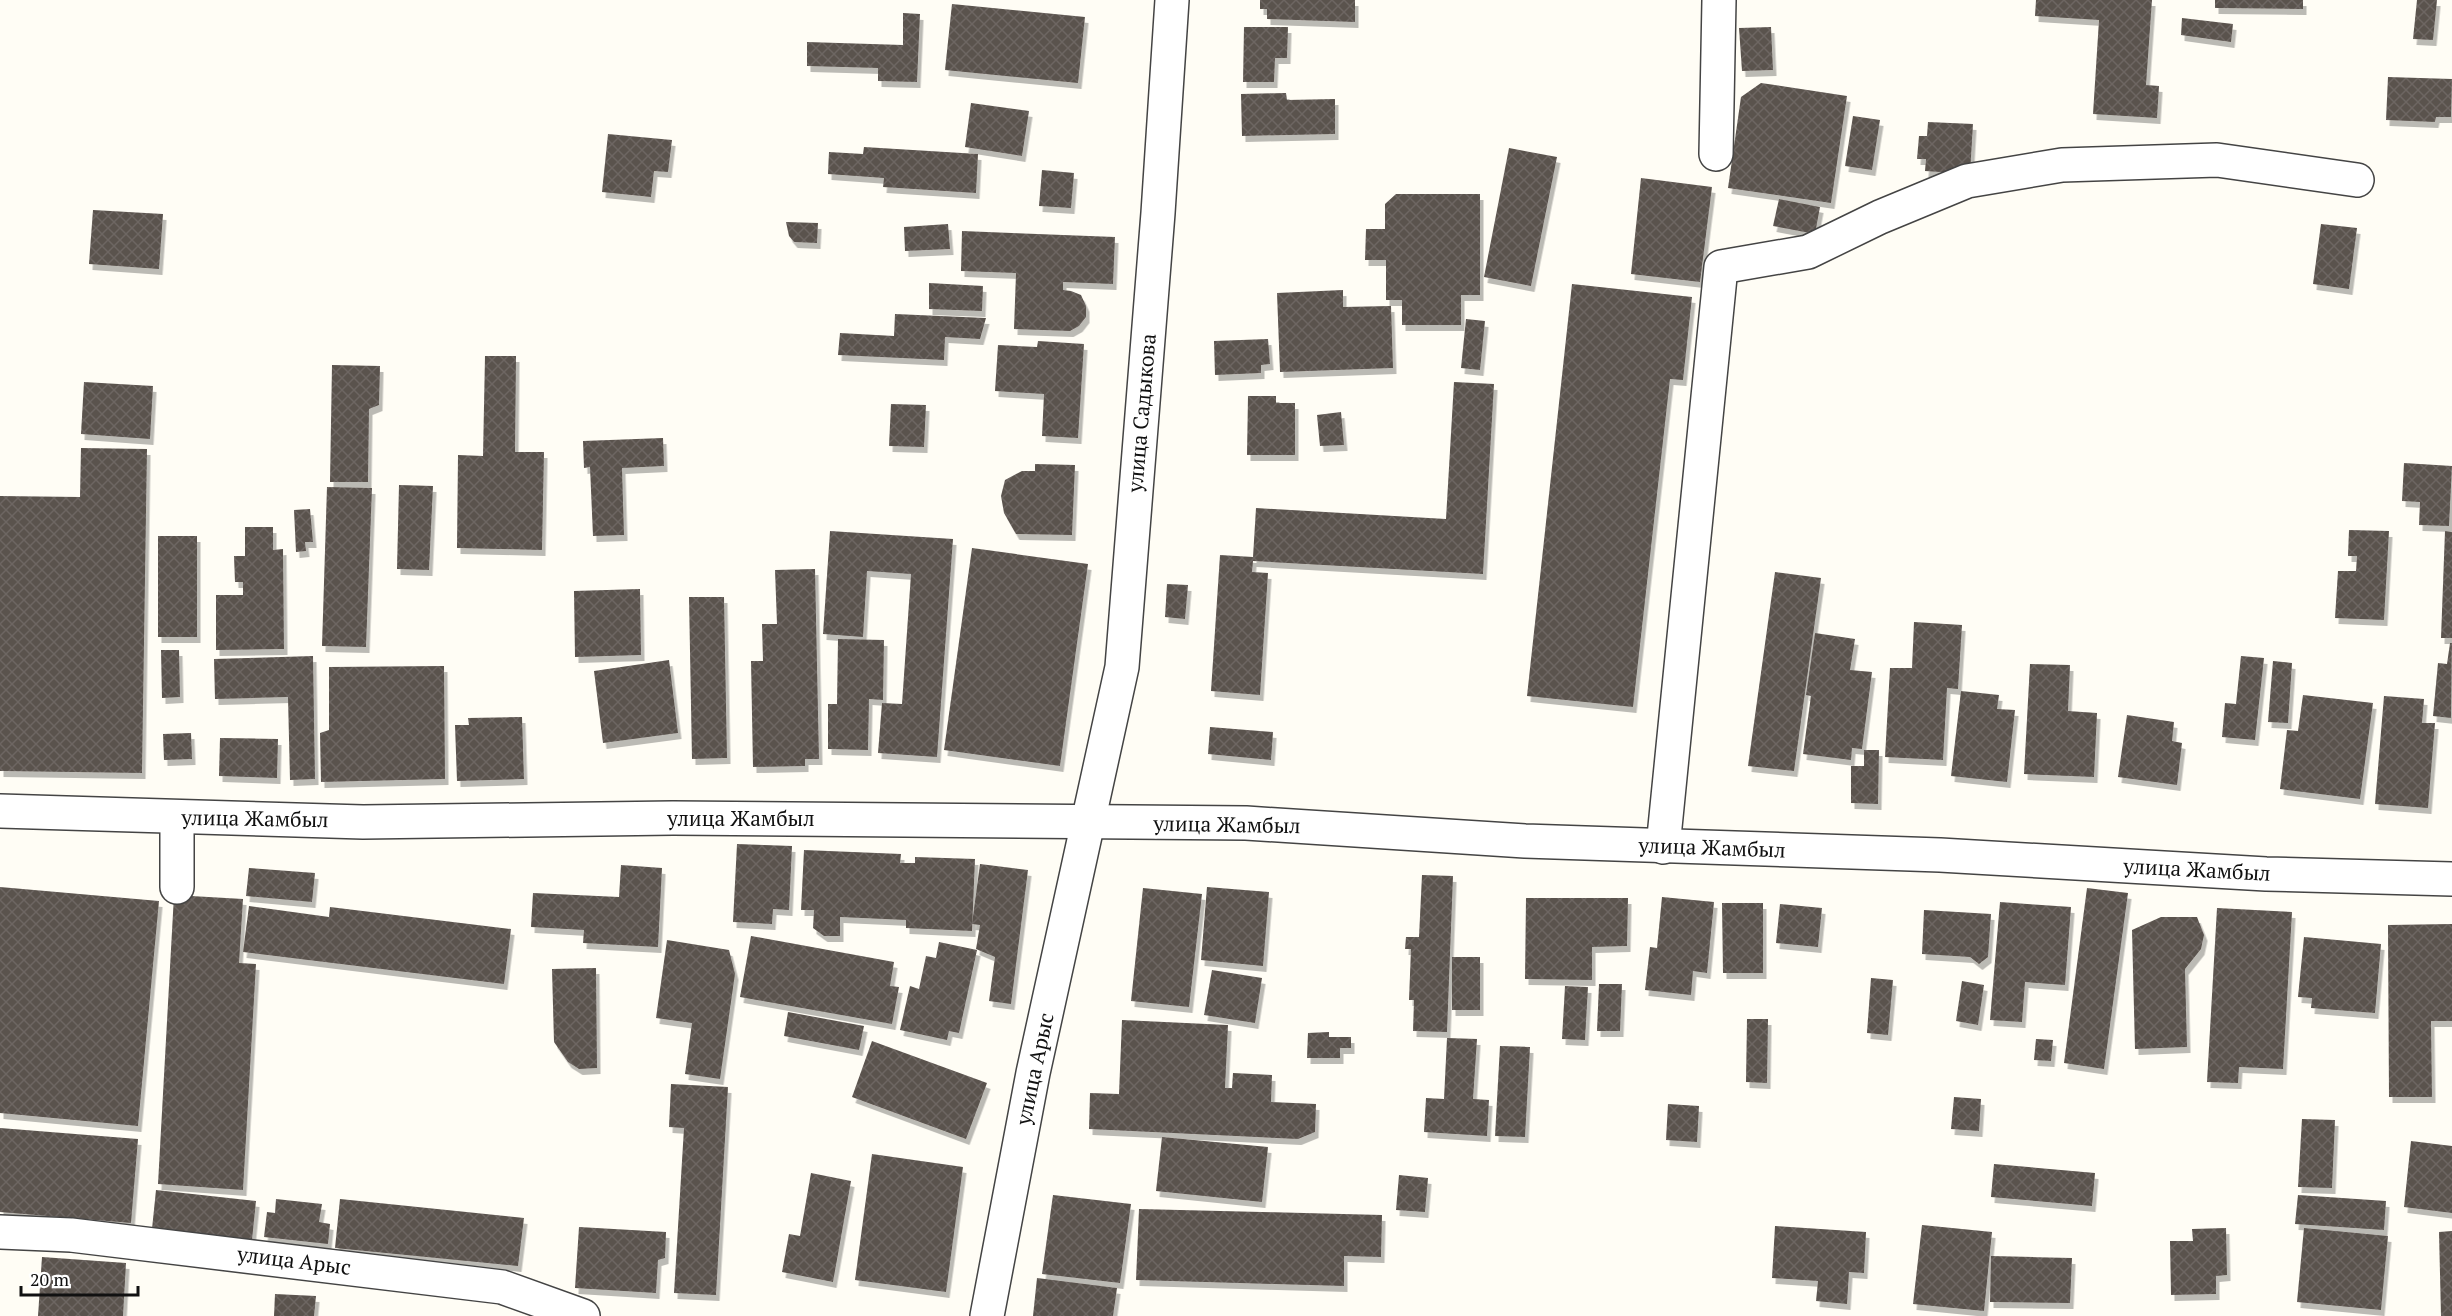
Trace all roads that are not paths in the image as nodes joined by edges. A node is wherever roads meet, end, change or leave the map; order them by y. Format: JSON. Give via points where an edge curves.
{"nodes":[{"id":1,"x":1172,"y":0,"type":"edge"},
{"id":2,"x":1719,"y":0,"type":"edge"},
{"id":3,"x":1716,"y":154,"type":"dead end"},
{"id":4,"x":2357,"y":180,"type":"dead end"},
{"id":5,"x":0,"y":811,"type":"edge"},
{"id":6,"x":177,"y":818,"type":"junction"},
{"id":7,"x":1088,"y":823,"type":"junction"},
{"id":8,"x":1663,"y":847,"type":"junction"},
{"id":9,"x":2452,"y":879,"type":"edge"},
{"id":10,"x":177,"y":887,"type":"dead end"},
{"id":11,"x":0,"y":1232,"type":"edge"},
{"id":12,"x":583,"y":1316,"type":"edge"},
{"id":13,"x":987,"y":1316,"type":"edge"}],
"edges":[{"from":1,"to":7,"type":"street","name":"улица Садыкова","via":[[1122,667]]},
{"from":2,"to":3,"type":"street"},
{"from":4,"to":8,"type":"street","via":[[2217,160],[2062,165],[1967,181],[1808,252],[1721,267]]},
{"from":5,"to":6,"type":"street","name":"улица Жамбыл"},
{"from":6,"to":7,"type":"street","name":"улица Жамбыл","via":[[363,822],[969,819]]},
{"from":6,"to":10,"type":"street"},
{"from":7,"to":8,"type":"street","name":"улица Жамбыл","via":[[1245,823]]},
{"from":7,"to":13,"type":"street","name":"улица Арыс","via":[[1033,1073]]},
{"from":8,"to":9,"type":"street","name":"улица Жамбыл","via":[[1940,855],[2266,874]]},
{"from":11,"to":12,"type":"street","name":"улица Арыс","via":[[70,1235],[502,1287]]}]}
